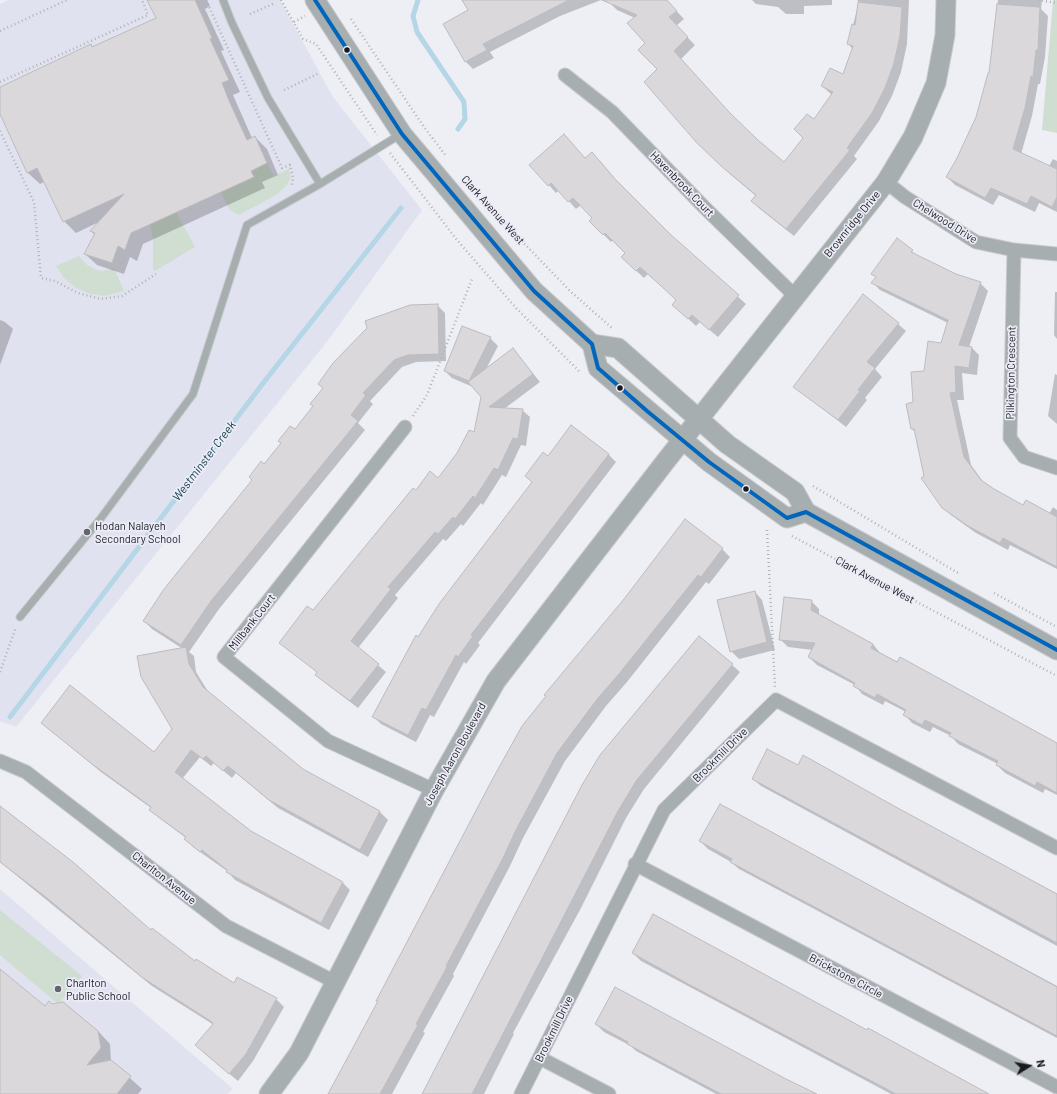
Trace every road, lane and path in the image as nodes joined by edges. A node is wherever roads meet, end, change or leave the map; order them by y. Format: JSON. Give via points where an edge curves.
{"nodes":[{"id":1,"x":67,"y":0,"type":"edge"},
{"id":2,"x":142,"y":0,"type":"edge"},
{"id":3,"x":206,"y":0,"type":"edge"},
{"id":4,"x":223,"y":0,"type":"edge"},
{"id":5,"x":315,"y":0,"type":"edge"},
{"id":6,"x":946,"y":0,"type":"edge"},
{"id":7,"x":1038,"y":0,"type":"edge"},
{"id":8,"x":275,"y":3,"type":"dead end"},
{"id":9,"x":1057,"y":3,"type":"edge"},
{"id":10,"x":250,"y":14,"type":"dead end"},
{"id":11,"x":347,"y":14,"type":"dead end"},
{"id":12,"x":0,"y":31,"type":"edge"},
{"id":13,"x":319,"y":73,"type":"dead end"},
{"id":14,"x":565,"y":75,"type":"dead end"},
{"id":15,"x":0,"y":82,"type":"edge"},
{"id":16,"x":284,"y":90,"type":"dead end"},
{"id":17,"x":0,"y":131,"type":"edge"},
{"id":18,"x":402,"y":134,"type":"junction"},
{"id":19,"x":448,"y":158,"type":"dead end"},
{"id":20,"x":886,"y":182,"type":"junction"},
{"id":21,"x":320,"y":184,"type":"junction"},
{"id":22,"x":290,"y":189,"type":"dead end"},
{"id":23,"x":489,"y":207,"type":"dead end"},
{"id":24,"x":1014,"y":250,"type":"junction"},
{"id":25,"x":1057,"y":254,"type":"edge"},
{"id":26,"x":156,"y":274,"type":"dead end"},
{"id":27,"x":472,"y":279,"type":"dead end"},
{"id":28,"x":795,"y":296,"type":"junction"},
{"id":29,"x":618,"y":333,"type":"dead end"},
{"id":30,"x":592,"y":344,"type":"junction"},
{"id":31,"x":698,"y":420,"type":"junction"},
{"id":32,"x":405,"y":427,"type":"joint"},
{"id":33,"x":682,"y":441,"type":"junction"},
{"id":34,"x":1057,"y":468,"type":"edge"},
{"id":35,"x":811,"y":484,"type":"dead end"},
{"id":36,"x":806,"y":512,"type":"junction"},
{"id":37,"x":766,"y":530,"type":"dead end"},
{"id":38,"x":786,"y":531,"type":"dead end"},
{"id":39,"x":962,"y":575,"type":"dead end"},
{"id":40,"x":989,"y":590,"type":"dead end"},
{"id":41,"x":20,"y":618,"type":"joint"},
{"id":42,"x":1057,"y":627,"type":"edge"},
{"id":43,"x":1057,"y":650,"type":"edge"},
{"id":44,"x":0,"y":672,"type":"edge"},
{"id":45,"x":1057,"y":676,"type":"edge"},
{"id":46,"x":776,"y":700,"type":"junction"},
{"id":47,"x":0,"y":761,"type":"edge"},
{"id":48,"x":434,"y":790,"type":"junction"},
{"id":49,"x":1057,"y":848,"type":"edge"},
{"id":50,"x":635,"y":864,"type":"junction"},
{"id":51,"x":335,"y":982,"type":"junction"},
{"id":52,"x":540,"y":1058,"type":"junction"},
{"id":53,"x":1057,"y":1087,"type":"edge"},
{"id":54,"x":269,"y":1094,"type":"edge"},
{"id":55,"x":521,"y":1094,"type":"edge"},
{"id":56,"x":609,"y":1094,"type":"edge"}],
"edges":[{"from":1,"to":12,"type":"path"},
{"from":2,"to":15,"type":"path","via":[[148,15]]},
{"from":3,"to":22,"type":"path","via":[[282,168],[290,164],[293,177]]},
{"from":4,"to":21,"type":"lane","via":[[268,98]]},
{"from":5,"to":18,"type":"street","name":"Clark Avenue West"},
{"from":6,"to":20,"type":"street","name":"Brownridge Drive","via":[[945,35],[936,83],[913,137]]},
{"from":7,"to":9,"type":"path"},
{"from":8,"to":10,"type":"path"},
{"from":11,"to":19,"type":"path"},
{"from":13,"to":16,"type":"path"},
{"from":14,"to":28,"type":"street","name":"Havenbrook Court","via":[[612,112]]},
{"from":17,"to":26,"type":"path","via":[[34,202],[41,278],[100,299],[122,296]]},
{"from":18,"to":21,"type":"lane"},
{"from":18,"to":30,"type":"street","name":"Clark Avenue West","via":[[534,291]]},
{"from":20,"to":24,"type":"street","name":"Chelwood Drive","via":[[976,242]]},
{"from":20,"to":28,"type":"street","name":"Brownridge Drive"},
{"from":21,"to":41,"type":"lane","via":[[247,225],[193,394],[100,518]]},
{"from":23,"to":29,"type":"path","name":"Clark Avenue West","via":[[570,291]]},
{"from":24,"to":25,"type":"street","name":"Chelwood Drive"},
{"from":24,"to":34,"type":"street","name":"Pilkington Crescent","via":[[1010,438],[1024,457]]},
{"from":27,"to":32,"type":"path","via":[[427,395]]},
{"from":28,"to":31,"type":"street","name":"Brownridge Drive"},
{"from":30,"to":31,"type":"street","via":[[618,348]]},
{"from":30,"to":33,"type":"street","via":[[598,368]]},
{"from":31,"to":33,"type":"street","name":"Joseph Aaron Boulevard"},
{"from":31,"to":36,"type":"street","via":[[732,448],[795,492]]},
{"from":32,"to":48,"type":"street","name":"Millbank Court","via":[[224,657],[328,741]]},
{"from":33,"to":36,"type":"street","via":[[787,518]]},
{"from":33,"to":48,"type":"street","name":"Joseph Aaron Boulevard","via":[[496,681]]},
{"from":35,"to":39,"type":"path"},
{"from":36,"to":43,"type":"street"},
{"from":37,"to":46,"type":"path"},
{"from":38,"to":45,"type":"path","name":"Clark Avenue West"},
{"from":40,"to":42,"type":"path"},
{"from":41,"to":44,"type":"path"},
{"from":46,"to":49,"type":"street"},
{"from":46,"to":50,"type":"street","name":"Brookmill Drive","via":[[664,810]]},
{"from":47,"to":51,"type":"street","name":"Charlton Avenue","via":[[26,772],[226,926]]},
{"from":48,"to":51,"type":"street","name":"Joseph Aaron Boulevard"},
{"from":50,"to":52,"type":"street","name":"Brookmill Drive"},
{"from":50,"to":53,"type":"street","name":"Brickstone Circle"},
{"from":51,"to":54,"type":"street","name":"Joseph Aaron Boulevard","via":[[299,1053]]},
{"from":52,"to":55,"type":"street","name":"Brookmill Drive"},
{"from":52,"to":56,"type":"street"}]}
